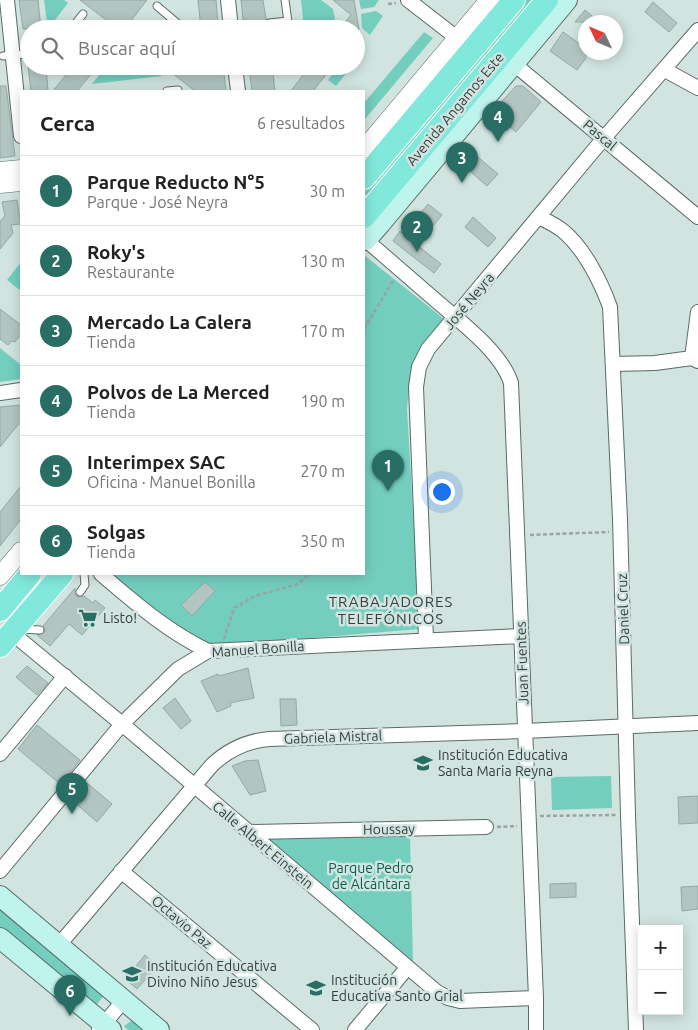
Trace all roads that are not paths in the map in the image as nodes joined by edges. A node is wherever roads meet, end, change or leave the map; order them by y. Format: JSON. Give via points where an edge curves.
{"nodes":[{"id":1,"x":7,"y":0,"type":"edge"},
{"id":2,"x":228,"y":0,"type":"edge"},
{"id":3,"x":285,"y":0,"type":"edge"},
{"id":4,"x":408,"y":0,"type":"edge"},
{"id":5,"x":489,"y":0,"type":"edge"},
{"id":6,"x":514,"y":0,"type":"edge"},
{"id":7,"x":547,"y":0,"type":"edge"},
{"id":8,"x":567,"y":0,"type":"edge"},
{"id":9,"x":157,"y":6,"type":"dead end"},
{"id":10,"x":83,"y":14,"type":"dead end"},
{"id":11,"x":78,"y":20,"type":"edge"},
{"id":12,"x":173,"y":20,"type":"edge"},
{"id":13,"x":230,"y":20,"type":"edge"},
{"id":14,"x":288,"y":20,"type":"edge"},
{"id":15,"x":698,"y":30,"type":"edge"},
{"id":16,"x":457,"y":38,"type":"junction"},
{"id":17,"x":507,"y":58,"type":"junction"},
{"id":18,"x":665,"y":70,"type":"junction"},
{"id":19,"x":236,"y":75,"type":"edge"},
{"id":20,"x":698,"y":88,"type":"edge"},
{"id":21,"x":238,"y":90,"type":"edge"},
{"id":22,"x":20,"y":124,"type":"edge"},
{"id":23,"x":604,"y":138,"type":"junction"},
{"id":24,"x":365,"y":148,"type":"edge"},
{"id":25,"x":20,"y":169,"type":"edge"},
{"id":26,"x":0,"y":171,"type":"edge"},
{"id":27,"x":365,"y":177,"type":"edge"},
{"id":28,"x":20,"y":182,"type":"edge"},
{"id":29,"x":0,"y":184,"type":"edge"},
{"id":30,"x":365,"y":216,"type":"edge"},
{"id":31,"x":539,"y":217,"type":"junction"},
{"id":32,"x":698,"y":217,"type":"edge"},
{"id":33,"x":365,"y":239,"type":"edge"},
{"id":34,"x":698,"y":312,"type":"edge"},
{"id":35,"x":456,"y":317,"type":"junction"},
{"id":36,"x":695,"y":360,"type":"edge"},
{"id":37,"x":614,"y":364,"type":"junction"},
{"id":38,"x":20,"y":390,"type":"edge"},
{"id":39,"x":0,"y":393,"type":"edge"},
{"id":40,"x":20,"y":552,"type":"edge"},
{"id":41,"x":29,"y":575,"type":"edge"},
{"id":42,"x":61,"y":575,"type":"edge"},
{"id":43,"x":84,"y":575,"type":"edge"},
{"id":44,"x":102,"y":575,"type":"edge"},
{"id":45,"x":0,"y":576,"type":"edge"},
{"id":46,"x":80,"y":592,"type":"dead end"},
{"id":47,"x":0,"y":610,"type":"edge"},
{"id":48,"x":40,"y":630,"type":"dead end"},
{"id":49,"x":9,"y":636,"type":"edge"},
{"id":50,"x":522,"y":636,"type":"junction"},
{"id":51,"x":426,"y":639,"type":"junction"},
{"id":52,"x":214,"y":650,"type":"junction"},
{"id":53,"x":65,"y":676,"type":"junction"},
{"id":54,"x":698,"y":723,"type":"edge"},
{"id":55,"x":122,"y":724,"type":"junction"},
{"id":56,"x":626,"y":726,"type":"junction"},
{"id":57,"x":524,"y":731,"type":"junction"},
{"id":58,"x":0,"y":754,"type":"edge"},
{"id":59,"x":194,"y":786,"type":"junction"},
{"id":60,"x":486,"y":827,"type":"road end"},
{"id":61,"x":249,"y":832,"type":"junction"},
{"id":62,"x":0,"y":871,"type":"edge"},
{"id":63,"x":121,"y":871,"type":"junction"},
{"id":64,"x":0,"y":896,"type":"edge"},
{"id":65,"x":0,"y":938,"type":"edge"},
{"id":66,"x":58,"y":946,"type":"junction"},
{"id":67,"x":407,"y":968,"type":"junction"},
{"id":68,"x":536,"y":998,"type":"junction"},
{"id":69,"x":123,"y":1001,"type":"junction"},
{"id":70,"x":104,"y":1028,"type":"edge"},
{"id":71,"x":159,"y":1030,"type":"edge"},
{"id":72,"x":312,"y":1030,"type":"edge"},
{"id":73,"x":355,"y":1030,"type":"edge"},
{"id":74,"x":536,"y":1030,"type":"edge"},
{"id":75,"x":636,"y":1030,"type":"edge"}],
"edges":[{"from":1,"to":22,"type":"street"},
{"from":2,"to":13,"type":"street"},
{"from":3,"to":14,"type":"lane"},
{"from":4,"to":16,"type":"street"},
{"from":5,"to":16,"type":"street"},
{"from":6,"to":27,"type":"main road","name":"Avenida Angamos Este"},
{"from":7,"to":17,"type":"main road","name":"Avenida Angamos Este"},
{"from":8,"to":17,"type":"main road"},
{"from":9,"to":12,"type":"lane"},
{"from":10,"to":11,"type":"lane"},
{"from":15,"to":18,"type":"street","name":"José Neyra"},
{"from":16,"to":24,"type":"street"},
{"from":17,"to":23,"type":"street","name":"Pascal"},
{"from":17,"to":30,"type":"main road","name":"Avenida Angamos Este"},
{"from":17,"to":33,"type":"main road"},
{"from":18,"to":20,"type":"street"},
{"from":18,"to":23,"type":"street","name":"José Neyra"},
{"from":19,"to":21,"type":"street"},
{"from":23,"to":31,"type":"street","name":"José Neyra"},
{"from":23,"to":32,"type":"street","name":"Pascal"},
{"from":25,"to":26,"type":"street"},
{"from":28,"to":29,"type":"street"},
{"from":31,"to":35,"type":"street","name":"José Neyra"},
{"from":31,"to":37,"type":"street","name":"Daniel Cruz","via":[[573,240],[602,284],[610,307]]},
{"from":33,"to":35,"type":"street","name":"Juan Fuentes"},
{"from":34,"to":36,"type":"street"},
{"from":35,"to":50,"type":"street","name":"Juan Fuentes","via":[[501,361],[511,382]]},
{"from":35,"to":51,"type":"street","name":"José Neyra","via":[[428,349],[416,387]]},
{"from":36,"to":37,"type":"street"},
{"from":37,"to":56,"type":"street","name":"Daniel Cruz"},
{"from":38,"to":39,"type":"street"},
{"from":40,"to":45,"type":"street"},
{"from":41,"to":47,"type":"main road"},
{"from":42,"to":49,"type":"main road"},
{"from":43,"to":46,"type":"lane"},
{"from":44,"to":52,"type":"street","via":[[158,622],[188,641]]},
{"from":48,"to":49,"type":"lane"},
{"from":49,"to":53,"type":"street","name":"Calle Albert Einstein"},
{"from":50,"to":51,"type":"street","name":"Manuel Bonilla"},
{"from":50,"to":57,"type":"street","name":"Juan Fuentes"},
{"from":51,"to":52,"type":"street","name":"Manuel Bonilla"},
{"from":52,"to":55,"type":"street","name":"Manuel Bonilla","via":[[178,669]]},
{"from":53,"to":55,"type":"street","name":"Calle Albert Einstein"},
{"from":53,"to":58,"type":"street"},
{"from":54,"to":56,"type":"street","name":"Gabriela Mistral"},
{"from":55,"to":59,"type":"street","name":"Calle Albert Einstein"},
{"from":55,"to":62,"type":"street","name":"Manuel Bonilla"},
{"from":56,"to":57,"type":"street","name":"Gabriela Mistral"},
{"from":56,"to":75,"type":"street","name":"Daniel Cruz"},
{"from":57,"to":59,"type":"street","name":"Gabriela Mistral","via":[[258,740],[224,755]]},
{"from":57,"to":68,"type":"street","name":"Juan Fuentes"},
{"from":59,"to":61,"type":"street","name":"Calle Albert Einstein"},
{"from":59,"to":63,"type":"street","name":"Gabriela Mistral"},
{"from":60,"to":61,"type":"street","name":"Houssay"},
{"from":61,"to":67,"type":"street","name":"Calle Albert Einstein"},
{"from":63,"to":66,"type":"street","name":"Gabriela Mistral"},
{"from":63,"to":72,"type":"street","name":"Octavio Paz"},
{"from":64,"to":66,"type":"main road"},
{"from":65,"to":70,"type":"main road"},
{"from":66,"to":69,"type":"main road"},
{"from":67,"to":68,"type":"street","name":"Calle Albert Einstein","via":[[437,992],[455,1001]]},
{"from":67,"to":73,"type":"street"},
{"from":68,"to":74,"type":"street","name":"Juan Fuentes"},
{"from":69,"to":70,"type":"street"},
{"from":69,"to":71,"type":"main road"}]}
